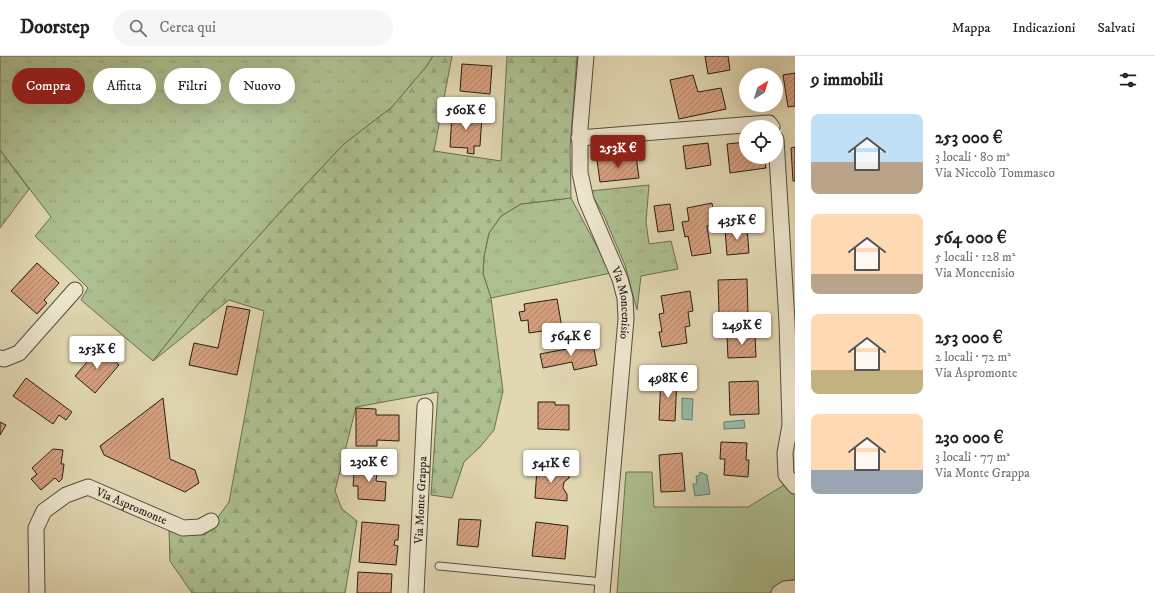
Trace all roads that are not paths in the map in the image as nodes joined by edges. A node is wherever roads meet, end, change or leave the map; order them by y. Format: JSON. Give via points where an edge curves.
{"nodes":[{"id":1,"x":586,"y":56,"type":"edge"},
{"id":2,"x":739,"y":125,"type":"edge"},
{"id":3,"x":579,"y":138,"type":"junction"},
{"id":4,"x":778,"y":164,"type":"edge"},
{"id":5,"x":75,"y":290,"type":"dead end"},
{"id":6,"x":0,"y":358,"type":"edge"},
{"id":7,"x":425,"y":406,"type":"dead end"},
{"id":8,"x":795,"y":486,"type":"edge"},
{"id":9,"x":211,"y":521,"type":"dead end"},
{"id":10,"x":440,"y":566,"type":"dead end"},
{"id":11,"x":602,"y":587,"type":"edge"},
{"id":12,"x":38,"y":593,"type":"edge"},
{"id":13,"x":416,"y":593,"type":"edge"}],
"edges":[{"from":1,"to":3,"type":"street","name":"Via Moncenisio"},
{"from":2,"to":3,"type":"street"},
{"from":3,"to":11,"type":"street","name":"Via Moncenisio","via":[[580,173],[586,200],[620,279],[626,319]]},
{"from":4,"to":8,"type":"street","via":[[790,417],[786,475]]},
{"from":5,"to":6,"type":"street","via":[[19,353]]},
{"from":7,"to":13,"type":"street","name":"Via Monte Grappa"},
{"from":9,"to":12,"type":"street","name":"Via Aspromonte","via":[[200,526],[183,528],[88,487],[66,495],[44,511],[36,528]]},
{"from":10,"to":11,"type":"lane"}]}
